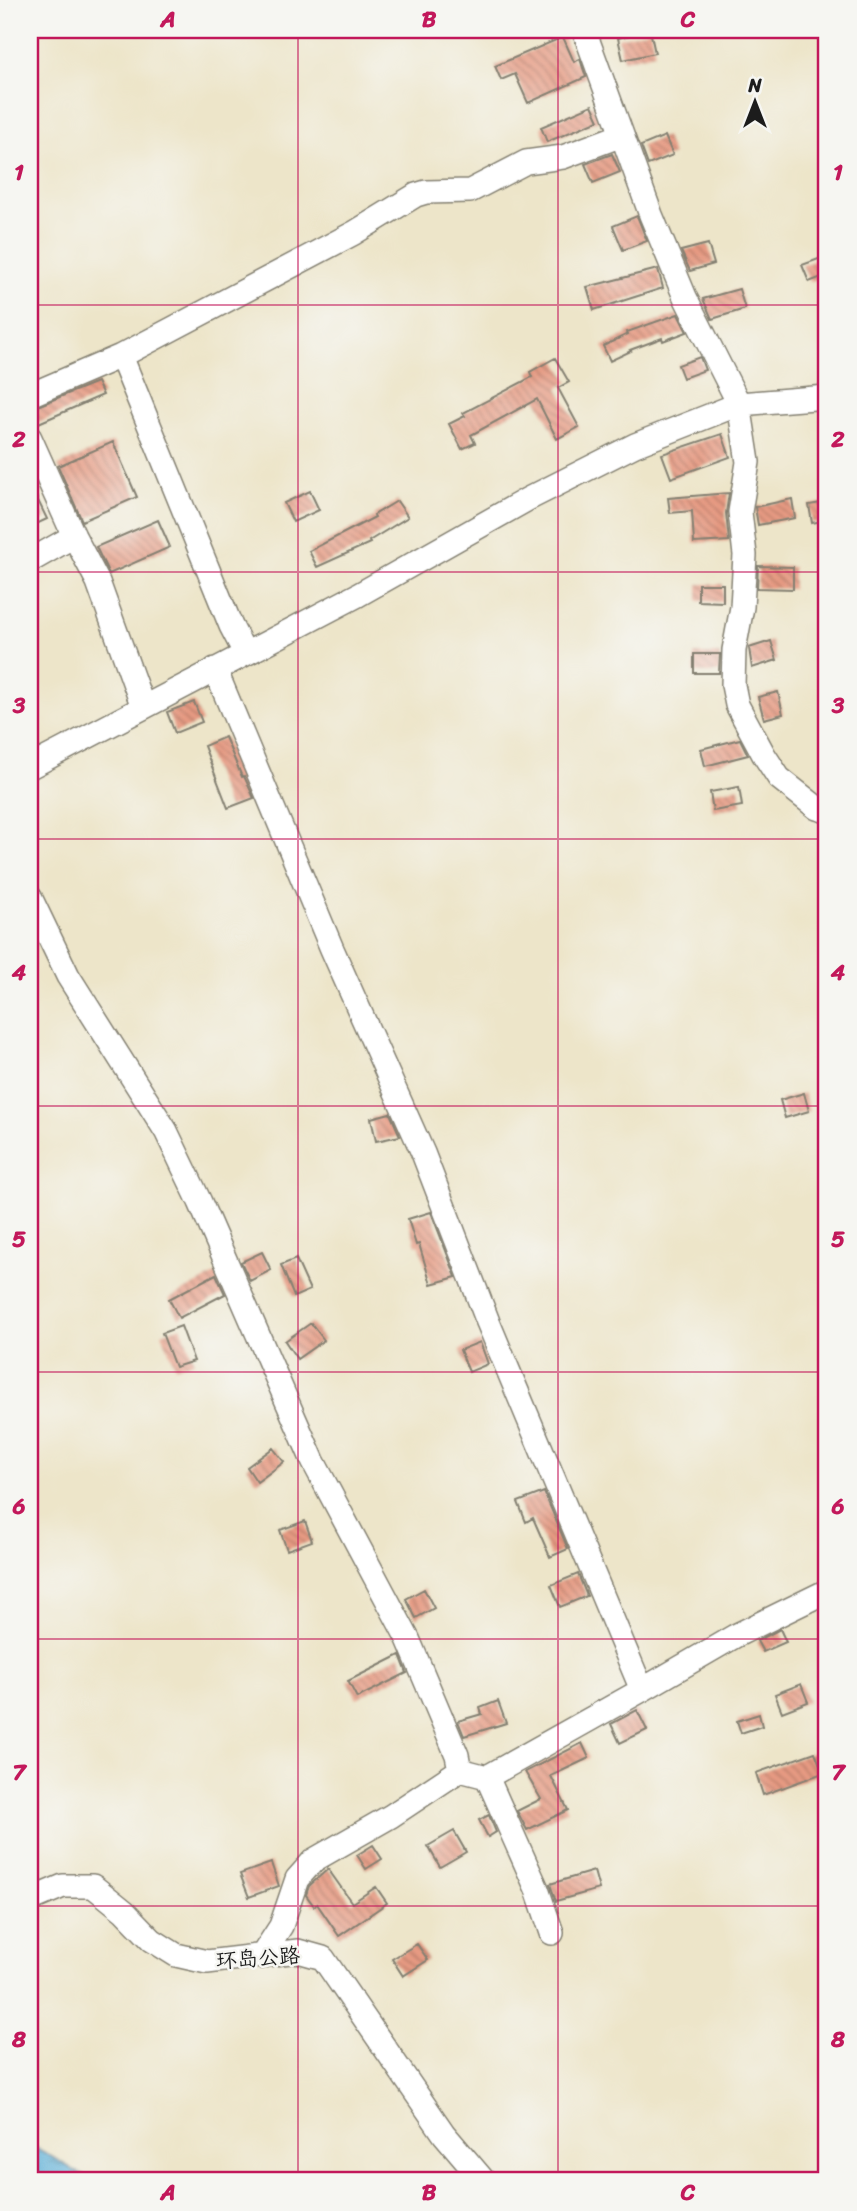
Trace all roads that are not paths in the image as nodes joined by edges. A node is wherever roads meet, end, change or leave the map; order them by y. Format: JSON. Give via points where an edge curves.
{"nodes":[{"id":1,"x":584,"y":30,"type":"edge"},
{"id":2,"x":622,"y":135,"type":"junction"},
{"id":3,"x":121,"y":356,"type":"junction"},
{"id":4,"x":30,"y":395,"type":"edge"},
{"id":5,"x":827,"y":397,"type":"edge"},
{"id":6,"x":739,"y":404,"type":"junction"},
{"id":7,"x":30,"y":438,"type":"edge"},
{"id":8,"x":74,"y":536,"type":"junction"},
{"id":9,"x":30,"y":561,"type":"edge"},
{"id":10,"x":245,"y":653,"type":"junction"},
{"id":11,"x":215,"y":668,"type":"junction"},
{"id":12,"x":142,"y":707,"type":"junction"},
{"id":13,"x":30,"y":767,"type":"edge"},
{"id":14,"x":827,"y":811,"type":"edge"},
{"id":15,"x":30,"y":897,"type":"edge"},
{"id":16,"x":827,"y":1591,"type":"edge"},
{"id":17,"x":642,"y":1690,"type":"junction"},
{"id":18,"x":460,"y":1770,"type":"junction"},
{"id":19,"x":487,"y":1777,"type":"junction"},
{"id":20,"x":30,"y":1900,"type":"edge"},
{"id":21,"x":552,"y":1933,"type":"dead end"},
{"id":22,"x":261,"y":1957,"type":"junction"},
{"id":23,"x":484,"y":2181,"type":"edge"}],
"edges":[{"from":1,"to":2,"type":"street"},
{"from":2,"to":3,"type":"street","via":[[563,157],[526,162],[470,191],[416,195],[354,233]]},
{"from":2,"to":6,"type":"street","via":[[685,297]]},
{"from":3,"to":4,"type":"street"},
{"from":3,"to":10,"type":"street"},
{"from":5,"to":6,"type":"street"},
{"from":6,"to":10,"type":"street","via":[[635,445]]},
{"from":6,"to":14,"type":"street","via":[[748,463],[740,512],[746,555],[734,650],[737,705],[779,778]]},
{"from":7,"to":8,"type":"street"},
{"from":8,"to":9,"type":"street"},
{"from":8,"to":12,"type":"street","via":[[98,582]]},
{"from":10,"to":11,"type":"street"},
{"from":11,"to":12,"type":"street"},
{"from":11,"to":17,"type":"street","via":[[423,1153],[488,1322]]},
{"from":12,"to":13,"type":"street"},
{"from":15,"to":18,"type":"street","via":[[68,976],[166,1130],[313,1461],[408,1639]]},
{"from":16,"to":17,"type":"street","via":[[734,1636]]},
{"from":17,"to":19,"type":"street"},
{"from":18,"to":19,"type":"street"},
{"from":18,"to":22,"type":"street","via":[[314,1860],[297,1879],[281,1926]]},
{"from":19,"to":21,"type":"street"},
{"from":20,"to":22,"type":"street","name":"环岛公路","via":[[64,1886],[93,1886],[152,1940],[176,1955],[207,1962]]},
{"from":22,"to":23,"type":"street","name":"环岛公路","via":[[298,1951],[323,1958],[444,2134]]}]}
